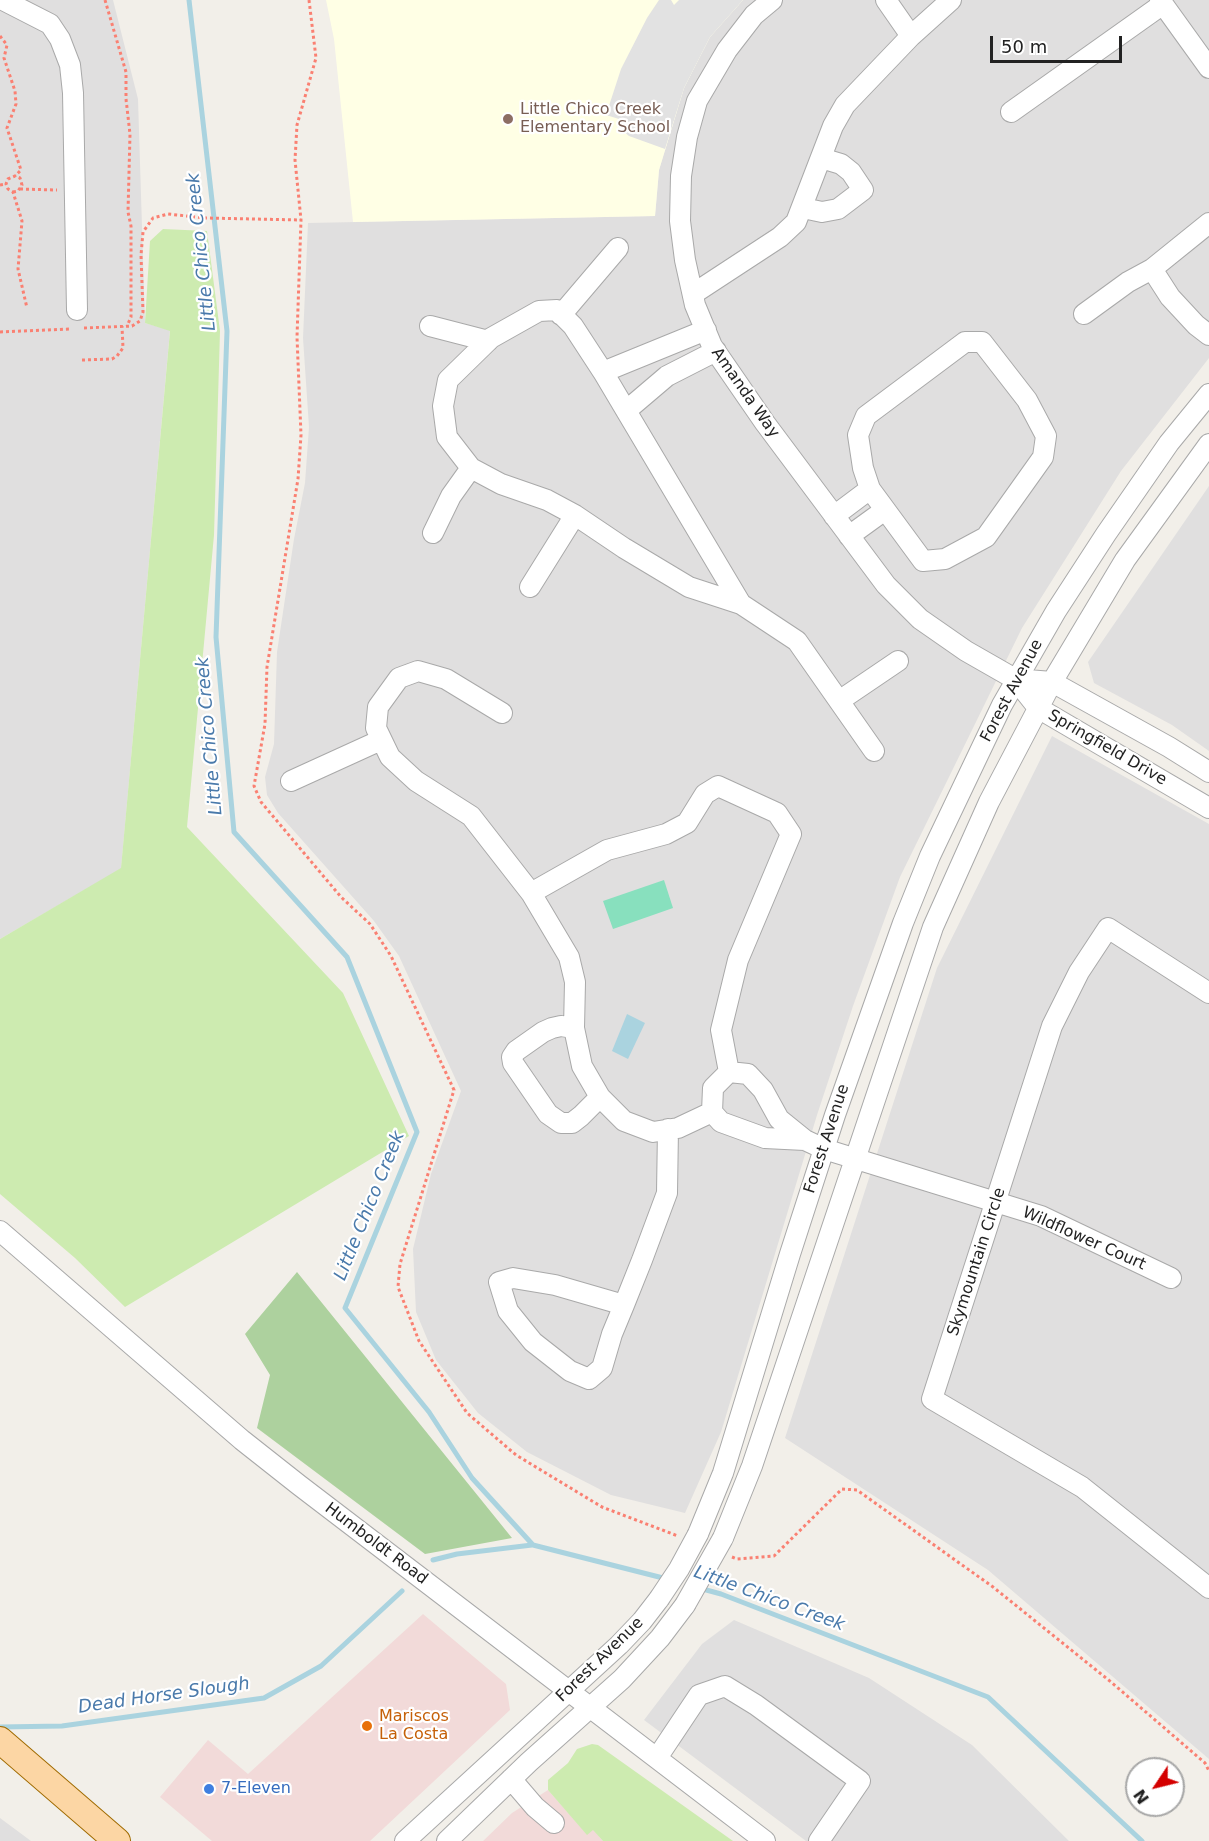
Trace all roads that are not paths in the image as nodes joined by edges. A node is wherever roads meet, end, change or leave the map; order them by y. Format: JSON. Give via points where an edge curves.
{"nodes":[{"id":1,"x":3,"y":0,"type":"edge"},
{"id":2,"x":772,"y":0,"type":"edge"},
{"id":3,"x":886,"y":0,"type":"edge"},
{"id":4,"x":951,"y":0,"type":"edge"},
{"id":5,"x":1162,"y":2,"type":"edge"},
{"id":6,"x":911,"y":36,"type":"junction"},
{"id":7,"x":1209,"y":68,"type":"edge"},
{"id":8,"x":1011,"y":112,"type":"dead end"},
{"id":9,"x":821,"y":158,"type":"junction"},
{"id":10,"x":803,"y":208,"type":"junction"},
{"id":11,"x":1209,"y":223,"type":"edge"},
{"id":12,"x":618,"y":248,"type":"dead end"},
{"id":13,"x":1152,"y":269,"type":"junction"},
{"id":14,"x":693,"y":294,"type":"junction"},
{"id":15,"x":77,"y":310,"type":"dead end"},
{"id":16,"x":1084,"y":314,"type":"dead end"},
{"id":17,"x":561,"y":315,"type":"junction"},
{"id":18,"x":429,"y":326,"type":"dead end"},
{"id":19,"x":706,"y":330,"type":"junction"},
{"id":20,"x":1209,"y":335,"type":"edge"},
{"id":21,"x":488,"y":341,"type":"junction"},
{"id":22,"x":716,"y":351,"type":"junction"},
{"id":23,"x":603,"y":372,"type":"junction"},
{"id":24,"x":1209,"y":394,"type":"edge"},
{"id":25,"x":627,"y":410,"type":"junction"},
{"id":26,"x":1209,"y":444,"type":"edge"},
{"id":27,"x":471,"y":468,"type":"junction"},
{"id":28,"x":870,"y":489,"type":"junction"},
{"id":29,"x":886,"y":512,"type":"junction"},
{"id":30,"x":575,"y":515,"type":"junction"},
{"id":31,"x":834,"y":516,"type":"junction"},
{"id":32,"x":433,"y":533,"type":"dead end"},
{"id":33,"x":849,"y":536,"type":"junction"},
{"id":34,"x":530,"y":587,"type":"dead end"},
{"id":35,"x":741,"y":604,"type":"junction"},
{"id":36,"x":897,"y":661,"type":"dead end"},
{"id":37,"x":1015,"y":679,"type":"junction"},
{"id":38,"x":1052,"y":682,"type":"junction"},
{"id":39,"x":839,"y":701,"type":"junction"},
{"id":40,"x":1038,"y":708,"type":"junction"},
{"id":41,"x":502,"y":712,"type":"dead end"},
{"id":42,"x":381,"y":740,"type":"junction"},
{"id":43,"x":874,"y":751,"type":"dead end"},
{"id":44,"x":1209,"y":772,"type":"edge"},
{"id":45,"x":291,"y":781,"type":"dead end"},
{"id":46,"x":1209,"y":808,"type":"edge"},
{"id":47,"x":531,"y":893,"type":"junction"},
{"id":48,"x":1209,"y":993,"type":"edge"},
{"id":49,"x":574,"y":1028,"type":"junction"},
{"id":50,"x":729,"y":1072,"type":"junction"},
{"id":51,"x":600,"y":1096,"type":"junction"},
{"id":52,"x":712,"y":1112,"type":"junction"},
{"id":53,"x":668,"y":1129,"type":"junction"},
{"id":54,"x":806,"y":1140,"type":"junction"},
{"id":55,"x":824,"y":1149,"type":"junction"},
{"id":56,"x":855,"y":1157,"type":"junction"},
{"id":57,"x":996,"y":1202,"type":"junction"},
{"id":58,"x":0,"y":1230,"type":"edge"},
{"id":59,"x":1171,"y":1278,"type":"dead end"},
{"id":60,"x":624,"y":1305,"type":"junction"},
{"id":61,"x":1209,"y":1588,"type":"edge"},
{"id":62,"x":568,"y":1692,"type":"junction"},
{"id":63,"x":590,"y":1709,"type":"junction"},
{"id":64,"x":0,"y":1740,"type":"edge"},
{"id":65,"x":657,"y":1758,"type":"junction"},
{"id":66,"x":511,"y":1779,"type":"junction"},
{"id":67,"x":554,"y":1823,"type":"dead end"},
{"id":68,"x":117,"y":1841,"type":"edge"},
{"id":69,"x":405,"y":1841,"type":"edge"},
{"id":70,"x":447,"y":1841,"type":"edge"},
{"id":71,"x":765,"y":1841,"type":"edge"},
{"id":72,"x":819,"y":1841,"type":"edge"}],
"edges":[{"from":1,"to":15,"type":"street","via":[[50,24],[70,65]]},
{"from":2,"to":14,"type":"street","name":"Amanda Way","via":[[754,15],[727,50],[697,101],[681,176],[680,221]]},
{"from":3,"to":6,"type":"street"},
{"from":4,"to":6,"type":"street"},
{"from":5,"to":7,"type":"street"},
{"from":5,"to":8,"type":"street"},
{"from":6,"to":9,"type":"street","via":[[845,105]]},
{"from":9,"to":10,"type":"street"},
{"from":9,"to":10,"type":"street","via":[[842,164],[863,190],[838,209],[822,212]]},
{"from":10,"to":14,"type":"street","via":[[790,229]]},
{"from":11,"to":13,"type":"street"},
{"from":12,"to":17,"type":"street"},
{"from":13,"to":16,"type":"street"},
{"from":13,"to":20,"type":"street","via":[[1170,297]]},
{"from":14,"to":19,"type":"street","name":"Amanda Way"},
{"from":17,"to":21,"type":"street","via":[[557,310],[539,311]]},
{"from":17,"to":23,"type":"street","via":[[573,326]]},
{"from":18,"to":21,"type":"street"},
{"from":19,"to":22,"type":"street","name":"Amanda Way"},
{"from":19,"to":23,"type":"street"},
{"from":21,"to":27,"type":"street","via":[[448,380],[442,406],[447,438]]},
{"from":22,"to":25,"type":"street","via":[[667,376]]},
{"from":22,"to":31,"type":"street","name":"Amanda Way"},
{"from":23,"to":25,"type":"street"},
{"from":24,"to":37,"type":"street","name":"Forest Avenue","via":[[1169,443],[1106,534]]},
{"from":25,"to":35,"type":"street"},
{"from":26,"to":38,"type":"street","name":"Forest Avenue","via":[[1125,560]]},
{"from":27,"to":30,"type":"street"},
{"from":27,"to":32,"type":"street","via":[[451,496]]},
{"from":28,"to":29,"type":"street"},
{"from":28,"to":29,"type":"street","via":[[862,468],[858,435],[866,416],[965,342],[982,342],[1027,400],[1046,436],[1043,457],[986,537],[945,560],[923,561]]},
{"from":28,"to":31,"type":"street"},
{"from":29,"to":33,"type":"street"},
{"from":30,"to":34,"type":"street"},
{"from":30,"to":35,"type":"street","via":[[689,587]]},
{"from":31,"to":33,"type":"street","name":"Amanda Way"},
{"from":33,"to":37,"type":"street","name":"Amanda Way","via":[[886,585],[920,619]]},
{"from":35,"to":39,"type":"street","via":[[798,641]]},
{"from":36,"to":39,"type":"street"},
{"from":37,"to":38,"type":"street","name":"Springfield Drive"},
{"from":37,"to":40,"type":"street","name":"Springfield Drive"},
{"from":37,"to":55,"type":"street","name":"Forest Avenue","via":[[930,856]]},
{"from":38,"to":40,"type":"street","name":"Forest Avenue"},
{"from":38,"to":44,"type":"street","name":"Springfield Drive"},
{"from":39,"to":43,"type":"street"},
{"from":40,"to":46,"type":"street","name":"Springfield Drive"},
{"from":40,"to":56,"type":"street","name":"Forest Avenue","via":[[989,802],[933,927]]},
{"from":41,"to":42,"type":"street","via":[[446,679],[418,670],[399,678],[378,708],[376,728]]},
{"from":42,"to":45,"type":"street"},
{"from":42,"to":47,"type":"street","via":[[390,757],[416,781],[471,816]]},
{"from":47,"to":49,"type":"street","via":[[569,957],[575,982]]},
{"from":47,"to":50,"type":"street","via":[[607,850],[666,834],[687,823],[705,794],[718,786],[777,813],[791,834],[738,960],[721,1030]]},
{"from":48,"to":57,"type":"street","name":"Skymountain Circle","via":[[1108,928],[1079,972],[1052,1026]]},
{"from":49,"to":51,"type":"street","via":[[582,1066]]},
{"from":49,"to":51,"type":"street","via":[[561,1026],[543,1032],[516,1051],[513,1063],[548,1114],[561,1123],[572,1123]]},
{"from":50,"to":52,"type":"street","via":[[713,1088]]},
{"from":50,"to":54,"type":"street","via":[[748,1074],[763,1090],[779,1119]]},
{"from":51,"to":53,"type":"street","via":[[624,1121],[653,1132]]},
{"from":52,"to":53,"type":"street"},
{"from":52,"to":54,"type":"street","via":[[721,1122],[765,1138]]},
{"from":53,"to":60,"type":"street","via":[[667,1193]]},
{"from":54,"to":55,"type":"street","name":"Wildflower Court"},
{"from":55,"to":56,"type":"street","name":"Wildflower Court"},
{"from":55,"to":62,"type":"street","name":"Forest Avenue","bridge":true,"via":[[723,1473],[698,1534],[642,1621]]},
{"from":56,"to":57,"type":"street","name":"Wildflower Court"},
{"from":56,"to":63,"type":"street","name":"Forest Avenue","bridge":true,"via":[[752,1466],[723,1538],[685,1605],[660,1638]]},
{"from":57,"to":59,"type":"street","name":"Wildflower Court","via":[[1041,1216]]},
{"from":57,"to":61,"type":"street","name":"Skymountain Circle","via":[[932,1399],[1082,1487]]},
{"from":58,"to":62,"type":"street","name":"Humboldt Road","via":[[250,1446]]},
{"from":60,"to":60,"type":"street","via":[[602,1368],[589,1379],[570,1371],[532,1342],[507,1311],[499,1282],[513,1278],[555,1285]]},
{"from":62,"to":63,"type":"street","name":"Humboldt Road"},
{"from":62,"to":69,"type":"street","name":"Forest Avenue"},
{"from":63,"to":65,"type":"street","name":"Humboldt Road"},
{"from":63,"to":66,"type":"street","name":"Forest Avenue"},
{"from":64,"to":68,"type":"main road"},
{"from":65,"to":71,"type":"street","name":"Humboldt Road"},
{"from":65,"to":72,"type":"street","via":[[699,1695],[725,1686],[860,1781]]},
{"from":66,"to":67,"type":"street"},
{"from":66,"to":70,"type":"street","name":"Forest Avenue"}]}
